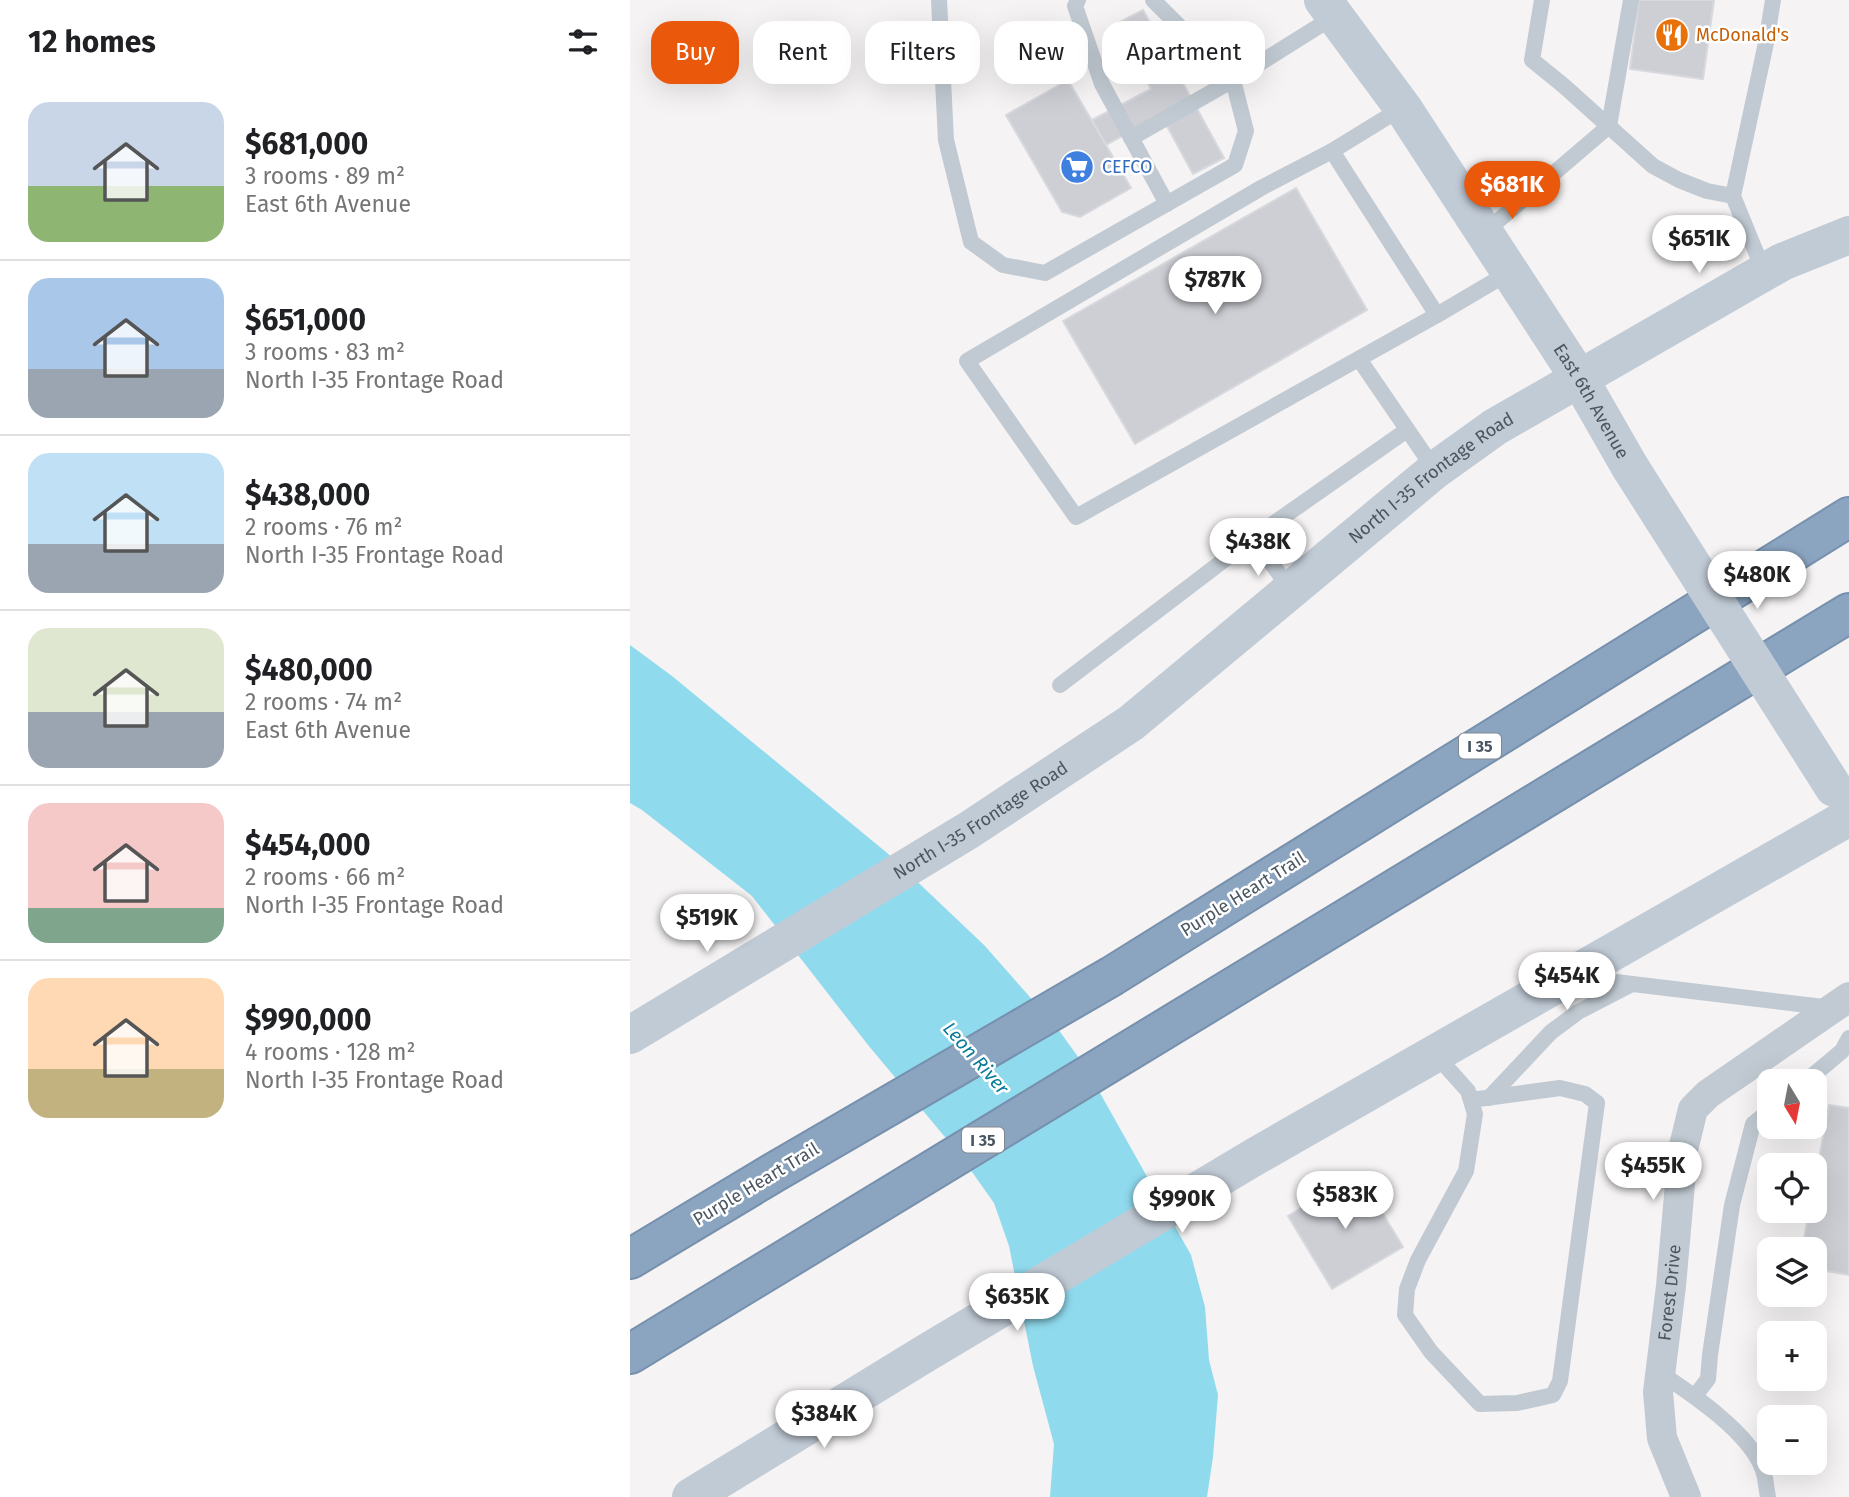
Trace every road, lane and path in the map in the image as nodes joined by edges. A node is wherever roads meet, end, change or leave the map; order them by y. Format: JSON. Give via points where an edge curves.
{"nodes":[{"id":1,"x":939,"y":0,"type":"edge"},
{"id":2,"x":1078,"y":0,"type":"edge"},
{"id":3,"x":1153,"y":0,"type":"edge"},
{"id":4,"x":1542,"y":0,"type":"edge"},
{"id":5,"x":1632,"y":0,"type":"edge"},
{"id":6,"x":1773,"y":0,"type":"edge"},
{"id":7,"x":1324,"y":5,"type":"edge"},
{"id":8,"x":1174,"y":21,"type":"edge"},
{"id":9,"x":1265,"y":54,"type":"edge"},
{"id":10,"x":1226,"y":84,"type":"edge"},
{"id":11,"x":1234,"y":84,"type":"edge"},
{"id":12,"x":1403,"y":108,"type":"junction"},
{"id":13,"x":1609,"y":126,"type":"junction"},
{"id":14,"x":1131,"y":138,"type":"junction"},
{"id":15,"x":1332,"y":151,"type":"junction"},
{"id":16,"x":1733,"y":196,"type":"junction"},
{"id":17,"x":1167,"y":204,"type":"junction"},
{"id":18,"x":1484,"y":233,"type":"junction"},
{"id":19,"x":1849,"y":235,"type":"edge"},
{"id":20,"x":1510,"y":272,"type":"junction"},
{"id":21,"x":1764,"y":272,"type":"junction"},
{"id":22,"x":1437,"y":315,"type":"junction"},
{"id":23,"x":1359,"y":359,"type":"junction"},
{"id":24,"x":1578,"y":378,"type":"junction"},
{"id":25,"x":1407,"y":430,"type":"junction"},
{"id":26,"x":1434,"y":470,"type":"junction"},
{"id":27,"x":1849,"y":517,"type":"edge"},
{"id":28,"x":1253,"y":538,"type":"junction"},
{"id":29,"x":1291,"y":590,"type":"junction"},
{"id":30,"x":1849,"y":613,"type":"edge"},
{"id":31,"x":1059,"y":684,"type":"dead end"},
{"id":32,"x":1844,"y":805,"type":"edge"},
{"id":33,"x":1570,"y":976,"type":"junction"},
{"id":34,"x":1632,"y":984,"type":"junction"},
{"id":35,"x":1844,"y":1005,"type":"edge"},
{"id":36,"x":637,"y":1031,"type":"edge"},
{"id":37,"x":1849,"y":1038,"type":"edge"},
{"id":38,"x":1435,"y":1054,"type":"junction"},
{"id":39,"x":1821,"y":1069,"type":"edge"},
{"id":40,"x":1489,"y":1098,"type":"junction"},
{"id":41,"x":1471,"y":1100,"type":"junction"},
{"id":42,"x":1757,"y":1121,"type":"edge"},
{"id":43,"x":630,"y":1259,"type":"edge"},
{"id":44,"x":630,"y":1354,"type":"edge"},
{"id":45,"x":1660,"y":1373,"type":"junction"},
{"id":46,"x":1695,"y":1396,"type":"junction"},
{"id":47,"x":691,"y":1497,"type":"edge"},
{"id":48,"x":1686,"y":1497,"type":"edge"},
{"id":49,"x":1768,"y":1497,"type":"edge"}],
"edges":[{"from":1,"to":17,"type":"lane","via":[[946,140],[971,243],[1003,265],[1045,273]]},
{"from":2,"to":14,"type":"lane","via":[[1075,6],[1102,84]]},
{"from":3,"to":8,"type":"lane"},
{"from":4,"to":13,"type":"lane","via":[[1532,60]]},
{"from":5,"to":13,"type":"lane"},
{"from":6,"to":16,"type":"lane"},
{"from":7,"to":9,"type":"lane"},
{"from":7,"to":12,"type":"main road","name":"East 6th Avenue"},
{"from":10,"to":14,"type":"lane"},
{"from":11,"to":17,"type":"lane","via":[[1246,131],[1235,165]]},
{"from":12,"to":15,"type":"lane"},
{"from":12,"to":18,"type":"main road","name":"East 6th Avenue"},
{"from":13,"to":16,"type":"lane","via":[[1653,166],[1707,191]]},
{"from":13,"to":18,"type":"lane"},
{"from":14,"to":17,"type":"lane"},
{"from":15,"to":22,"type":"lane"},
{"from":15,"to":23,"type":"lane","via":[[967,361],[1076,517]]},
{"from":16,"to":21,"type":"lane"},
{"from":18,"to":20,"type":"main road","name":"East 6th Avenue"},
{"from":19,"to":21,"type":"main road","name":"North I-35 Frontage Road"},
{"from":20,"to":22,"type":"lane"},
{"from":20,"to":24,"type":"main road","name":"East 6th Avenue"},
{"from":21,"to":24,"type":"main road","name":"North I-35 Frontage Road"},
{"from":22,"to":23,"type":"lane"},
{"from":23,"to":25,"type":"lane"},
{"from":24,"to":26,"type":"main road","name":"North I-35 Frontage Road"},
{"from":24,"to":32,"type":"main road","name":"East 6th Avenue","bridge":true},
{"from":25,"to":26,"type":"lane"},
{"from":25,"to":28,"type":"lane"},
{"from":26,"to":29,"type":"main road","name":"North I-35 Frontage Road"},
{"from":27,"to":43,"type":"highway","name":"Purple Heart Trail","number":"I 35","via":[[1112,976]]},
{"from":28,"to":29,"type":"lane"},
{"from":28,"to":31,"type":"lane"},
{"from":29,"to":36,"type":"main road","name":"North I-35 Frontage Road","via":[[1131,723],[969,830]]},
{"from":30,"to":44,"type":"highway","number":"I 35"},
{"from":32,"to":33,"type":"main road"},
{"from":33,"to":34,"type":"lane"},
{"from":33,"to":38,"type":"main road"},
{"from":34,"to":35,"type":"lane"},
{"from":34,"to":40,"type":"lane","via":[[1551,1032]]},
{"from":35,"to":45,"type":"street","name":"Forest Drive","via":[[1708,1094],[1693,1110],[1683,1150]]},
{"from":37,"to":39,"type":"lane","via":[[1842,1051]]},
{"from":38,"to":41,"type":"lane"},
{"from":38,"to":47,"type":"main road","via":[[1256,1156]]},
{"from":40,"to":41,"type":"lane"},
{"from":40,"to":41,"type":"lane","via":[[1560,1088],[1597,1103],[1560,1381],[1553,1395],[1517,1403],[1480,1404],[1431,1352],[1405,1315],[1407,1289],[1418,1260],[1466,1171],[1475,1114]]},
{"from":42,"to":46,"type":"lane","via":[[1732,1205],[1707,1379]]},
{"from":45,"to":46,"type":"lane"},
{"from":45,"to":48,"type":"street","name":"Forest Drive","via":[[1657,1392],[1662,1438]]},
{"from":46,"to":49,"type":"lane","via":[[1748,1444],[1763,1470]]}]}
